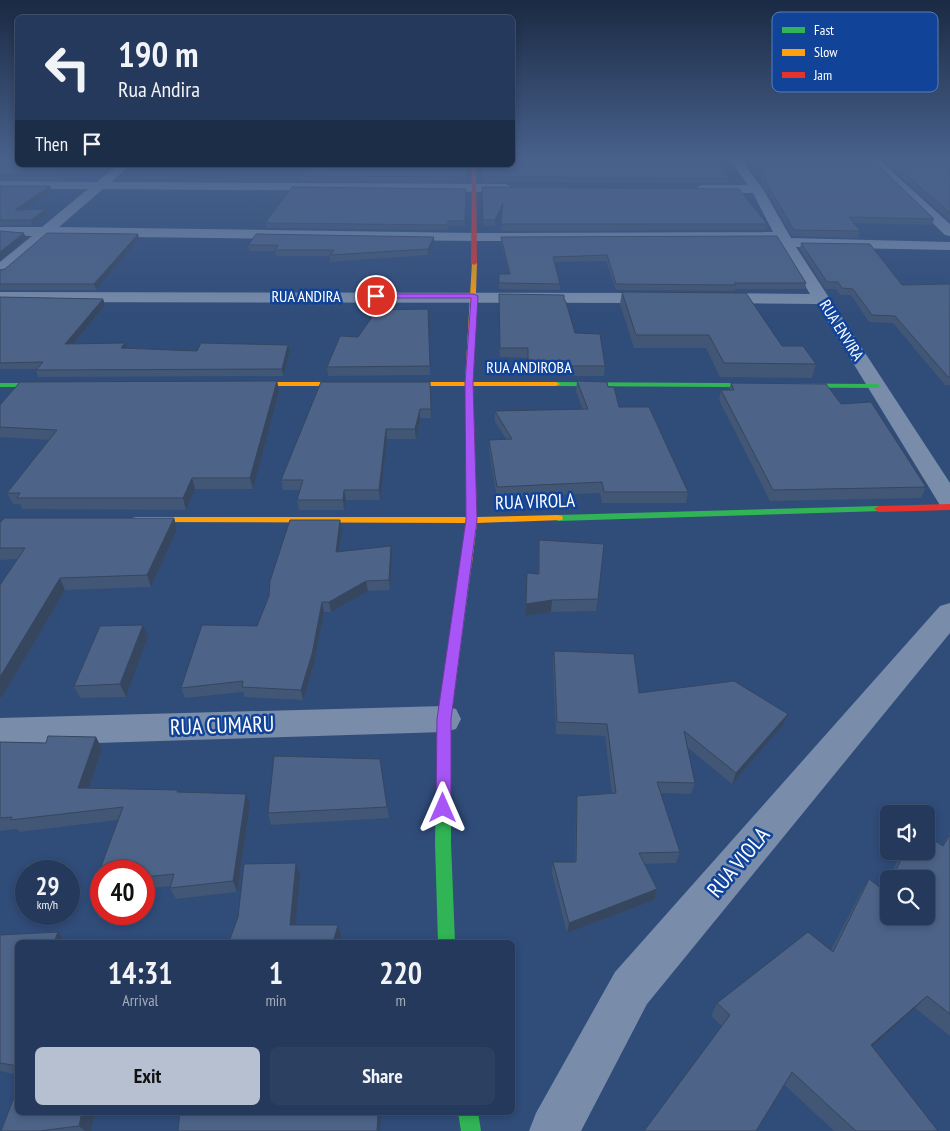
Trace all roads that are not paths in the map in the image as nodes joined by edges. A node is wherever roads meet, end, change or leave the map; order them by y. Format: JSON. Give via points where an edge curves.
{"nodes":[{"id":1,"x":67,"y":212,"type":"edge"},
{"id":2,"x":475,"y":212,"type":"edge"},
{"id":3,"x":769,"y":212,"type":"edge"},
{"id":4,"x":928,"y":212,"type":"edge"},
{"id":5,"x":0,"y":231,"type":"edge"},
{"id":6,"x":44,"y":231,"type":"junction"},
{"id":7,"x":950,"y":232,"type":"edge"},
{"id":8,"x":475,"y":237,"type":"junction"},
{"id":9,"x":785,"y":239,"type":"junction"},
{"id":10,"x":950,"y":246,"type":"edge"},
{"id":11,"x":0,"y":270,"type":"edge"},
{"id":12,"x":474,"y":296,"type":"junction"},
{"id":13,"x":0,"y":297,"type":"edge"},
{"id":14,"x":673,"y":298,"type":"edge"},
{"id":15,"x":693,"y":298,"type":"edge"},
{"id":16,"x":822,"y":299,"type":"junction"},
{"id":17,"x":469,"y":383,"type":"junction"},
{"id":18,"x":230,"y":384,"type":"edge"},
{"id":19,"x":0,"y":385,"type":"edge"},
{"id":20,"x":70,"y":385,"type":"edge"},
{"id":21,"x":877,"y":386,"type":"junction"},
{"id":22,"x":950,"y":502,"type":"edge"},
{"id":23,"x":950,"y":507,"type":"edge"},
{"id":24,"x":128,"y":520,"type":"edge"},
{"id":25,"x":472,"y":520,"type":"junction"},
{"id":26,"x":950,"y":613,"type":"edge"},
{"id":27,"x":444,"y":719,"type":"junction"},
{"id":28,"x":0,"y":732,"type":"edge"},
{"id":29,"x":446,"y":940,"type":"edge"},
{"id":30,"x":468,"y":1115,"type":"edge"},
{"id":31,"x":471,"y":1131,"type":"edge"},
{"id":32,"x":554,"y":1131,"type":"edge"}],
"edges":[{"from":1,"to":6,"type":"street"},
{"from":2,"to":8,"type":"street"},
{"from":3,"to":9,"type":"street","name":"RUA ENVIRA"},
{"from":4,"to":7,"type":"street"},
{"from":5,"to":6,"type":"street"},
{"from":6,"to":8,"type":"street"},
{"from":6,"to":11,"type":"street"},
{"from":8,"to":9,"type":"street"},
{"from":8,"to":12,"type":"street"},
{"from":9,"to":10,"type":"street"},
{"from":9,"to":16,"type":"street","name":"RUA ENVIRA"},
{"from":12,"to":13,"type":"street","name":"RUA ANDIRA"},
{"from":12,"to":14,"type":"street","name":"RUA ANDIRA"},
{"from":12,"to":17,"type":"street"},
{"from":15,"to":16,"type":"street"},
{"from":16,"to":21,"type":"street","name":"RUA ENVIRA"},
{"from":17,"to":18,"type":"street","name":"RUA ANDIROBA"},
{"from":17,"to":21,"type":"street","name":"RUA ANDIROBA"},
{"from":17,"to":25,"type":"street"},
{"from":19,"to":20,"type":"street"},
{"from":21,"to":22,"type":"street","name":"RUA ENVIRA"},
{"from":23,"to":25,"type":"street","name":"RUA VIROLA"},
{"from":24,"to":25,"type":"street","name":"RUA VIROLA"},
{"from":25,"to":27,"type":"street"},
{"from":26,"to":32,"type":"street","name":"RUA VIOLA","via":[[631,988]]},
{"from":27,"to":28,"type":"street","name":"RUA CUMARU"},
{"from":27,"to":29,"type":"street"},
{"from":30,"to":31,"type":"street"}]}
